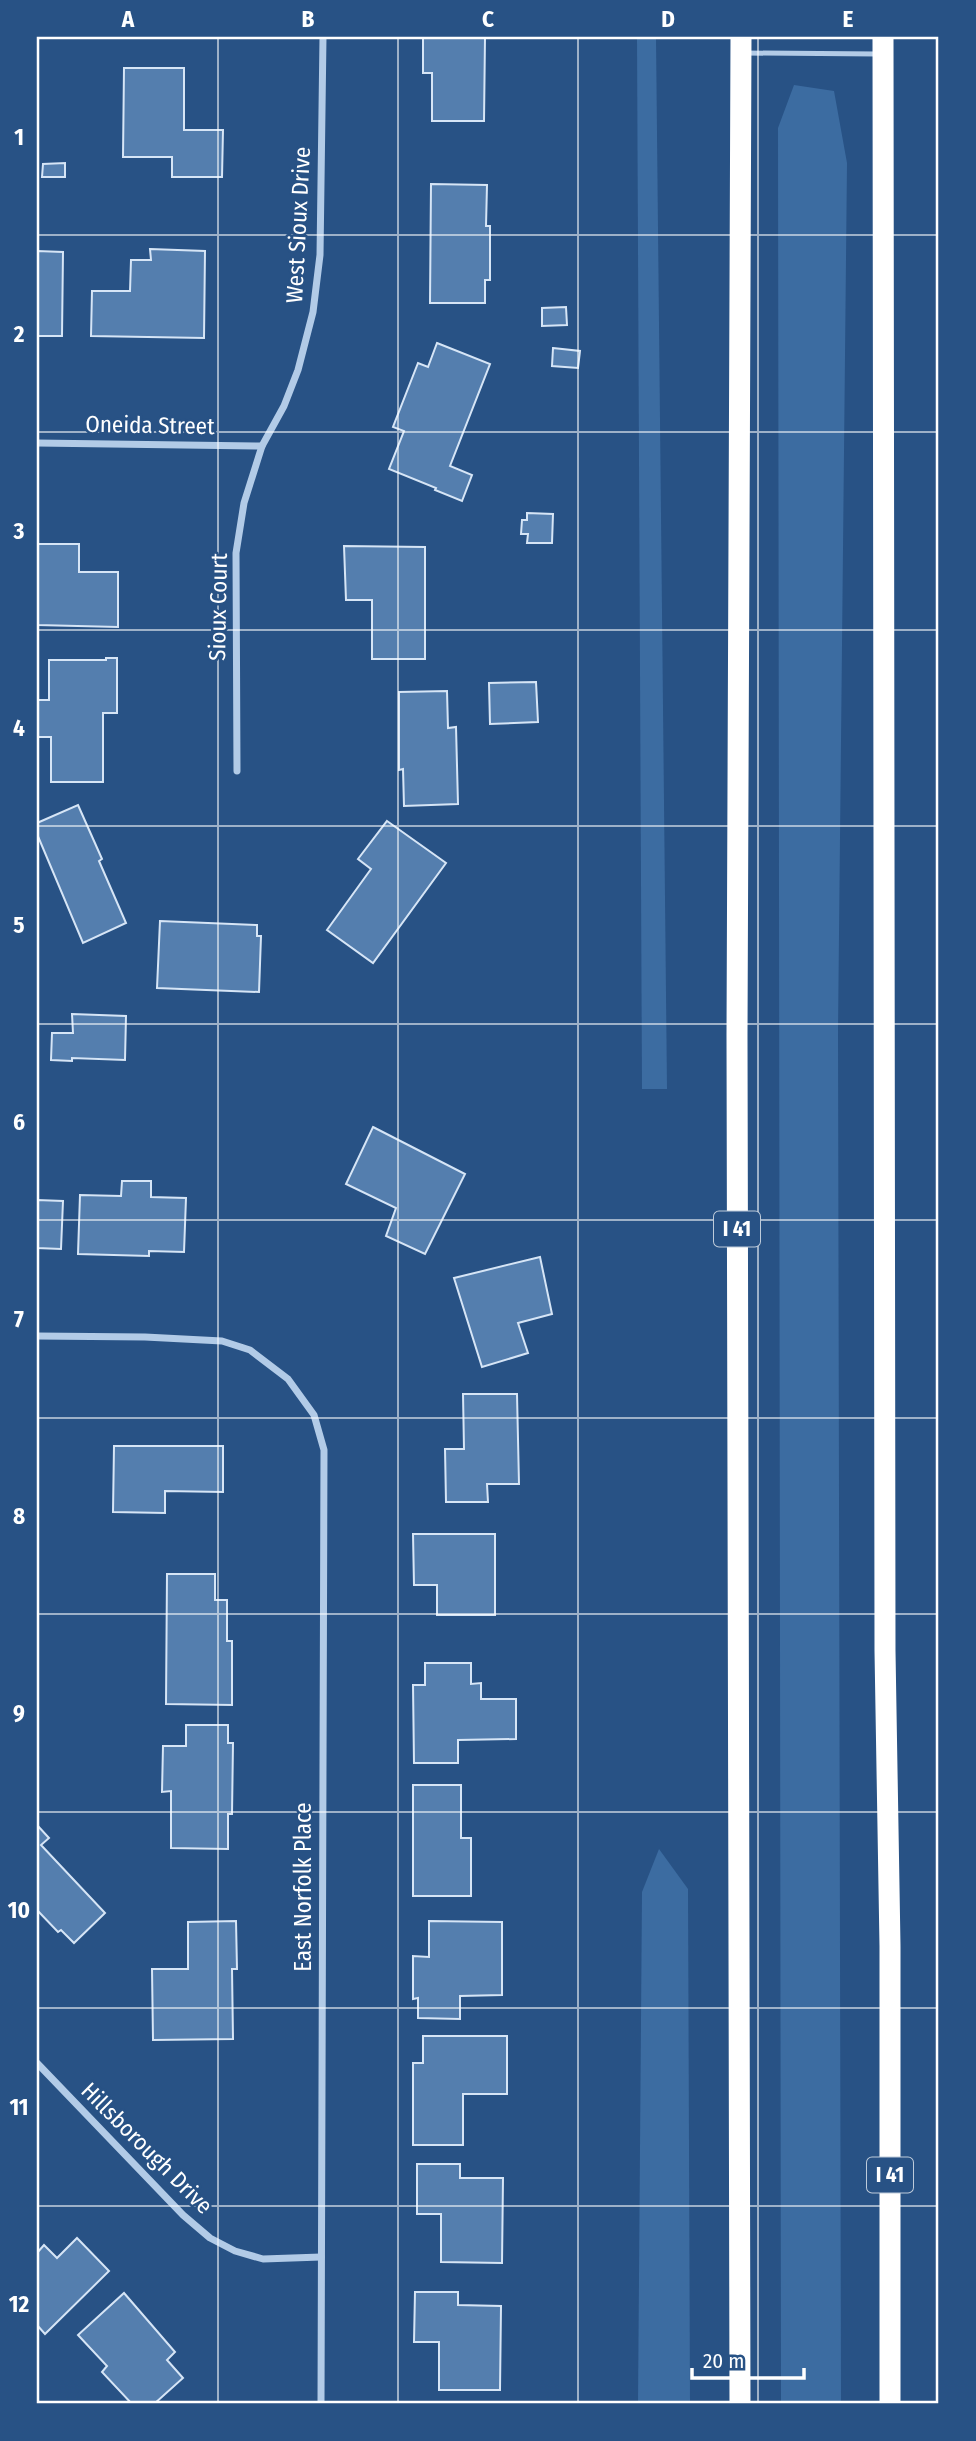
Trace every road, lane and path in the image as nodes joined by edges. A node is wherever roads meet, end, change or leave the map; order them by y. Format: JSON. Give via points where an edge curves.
{"nodes":[{"id":1,"x":323,"y":37,"type":"edge"},
{"id":2,"x":741,"y":45,"type":"edge"},
{"id":3,"x":883,"y":45,"type":"edge"},
{"id":4,"x":37,"y":443,"type":"edge"},
{"id":5,"x":262,"y":446,"type":"junction"},
{"id":6,"x":237,"y":771,"type":"dead end"},
{"id":7,"x":37,"y":1336,"type":"edge"},
{"id":8,"x":37,"y":2063,"type":"edge"},
{"id":9,"x":321,"y":2257,"type":"junction"},
{"id":10,"x":321,"y":2404,"type":"edge"},
{"id":11,"x":740,"y":2404,"type":"edge"},
{"id":12,"x":890,"y":2404,"type":"edge"}],
"edges":[{"from":1,"to":5,"type":"street","name":"West Sioux Drive","via":[[321,231],[313,312],[298,370]]},
{"from":2,"to":3,"type":"lane"},
{"from":2,"to":11,"type":"highway","number":"I 41","via":[[737,1021]]},
{"from":3,"to":12,"type":"highway","number":"I 41"},
{"from":4,"to":5,"type":"street","name":"Oneida Street"},
{"from":5,"to":6,"type":"street","name":"Sioux Court","via":[[244,503],[236,553]]},
{"from":7,"to":9,"type":"street","name":"East Norfolk Place","via":[[222,1341],[250,1350],[288,1379],[314,1416],[324,1450]]},
{"from":8,"to":9,"type":"street","name":"Hillsborough Drive","via":[[210,2238],[263,2259]]},
{"from":9,"to":10,"type":"street","name":"East Norfolk Place"}]}
